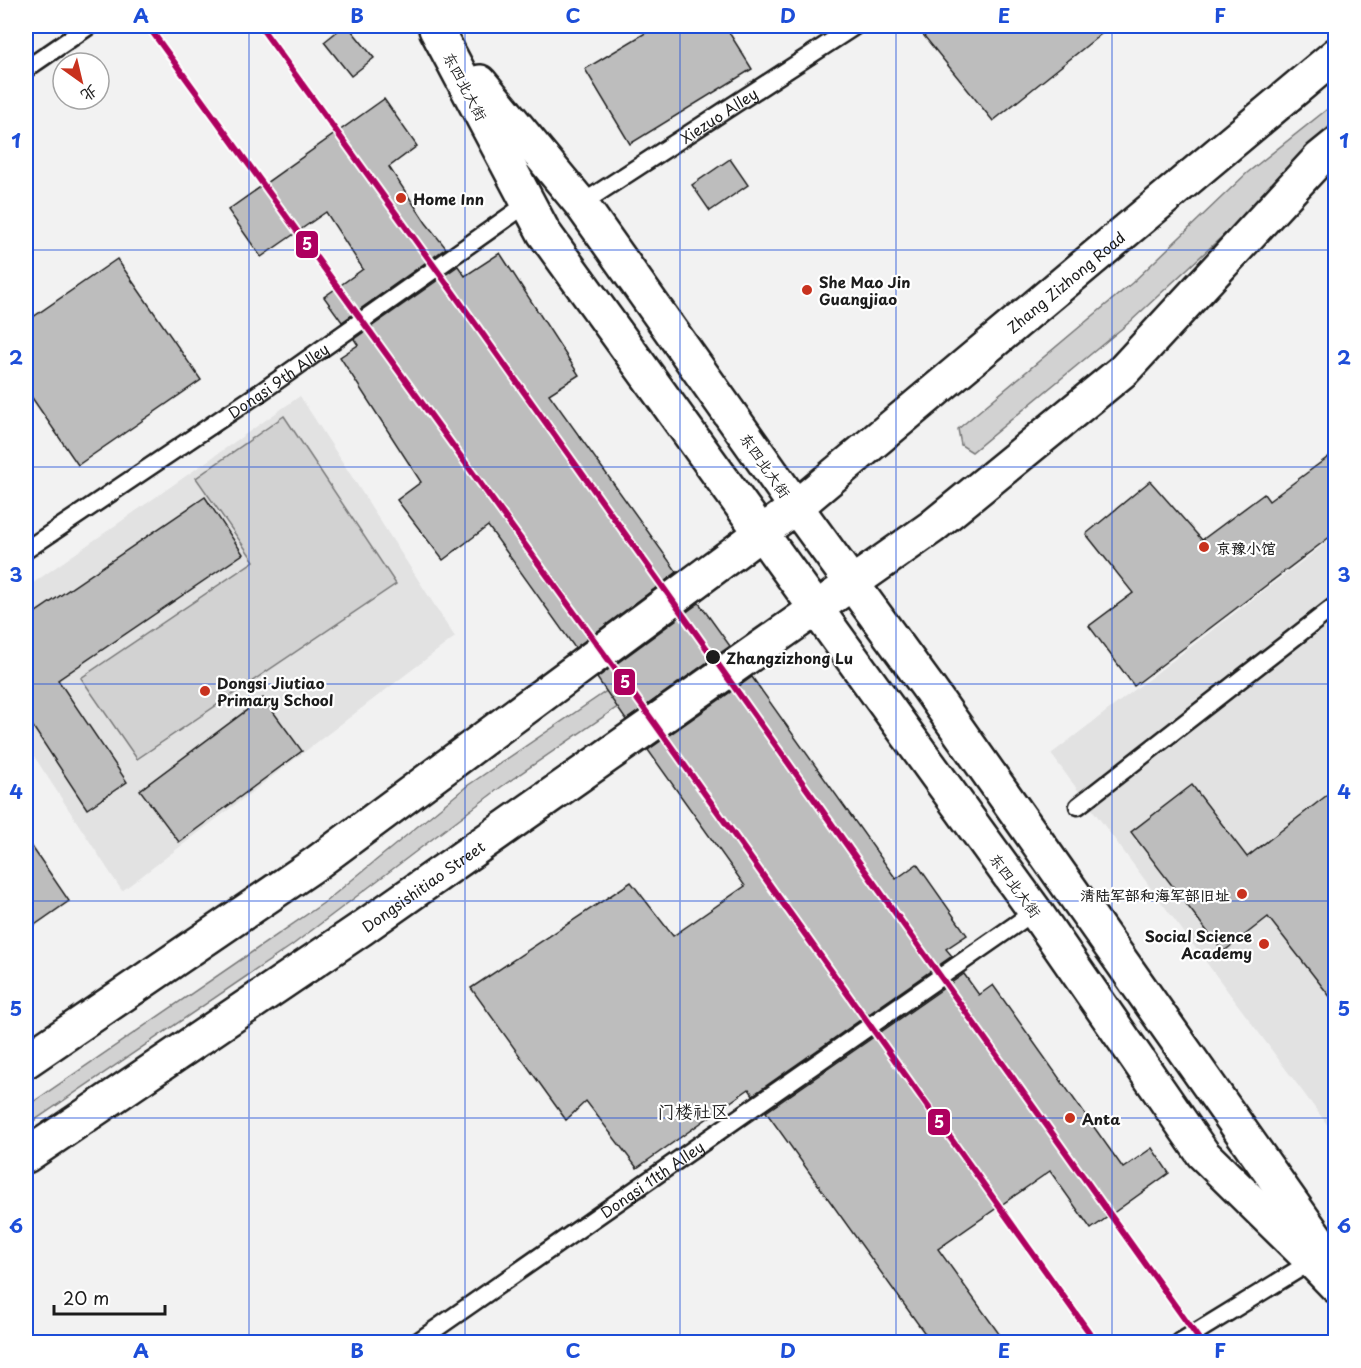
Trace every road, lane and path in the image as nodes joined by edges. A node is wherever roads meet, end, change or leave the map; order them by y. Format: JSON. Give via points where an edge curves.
{"nodes":[{"id":1,"x":89,"y":26,"type":"edge"},
{"id":2,"x":855,"y":26,"type":"edge"},
{"id":3,"x":434,"y":27,"type":"edge"},
{"id":4,"x":1335,"y":55,"type":"edge"},
{"id":5,"x":26,"y":69,"type":"edge"},
{"id":6,"x":1335,"y":145,"type":"edge"},
{"id":7,"x":528,"y":203,"type":"junction"},
{"id":8,"x":581,"y":204,"type":"junction"},
{"id":9,"x":796,"y":507,"type":"junction"},
{"id":10,"x":761,"y":533,"type":"junction"},
{"id":11,"x":26,"y":550,"type":"edge"},
{"id":12,"x":851,"y":583,"type":"junction"},
{"id":13,"x":1335,"y":605,"type":"edge"},
{"id":14,"x":815,"y":608,"type":"junction"},
{"id":15,"x":1078,"y":806,"type":"dead end"},
{"id":16,"x":1035,"y":911,"type":"junction"},
{"id":17,"x":26,"y":1061,"type":"edge"},
{"id":18,"x":26,"y":1156,"type":"edge"},
{"id":19,"x":1324,"y":1263,"type":"edge"},
{"id":20,"x":1335,"y":1286,"type":"edge"},
{"id":21,"x":417,"y":1342,"type":"edge"},
{"id":22,"x":1180,"y":1342,"type":"edge"}],
"edges":[{"from":1,"to":5,"type":"lane"},
{"from":2,"to":8,"type":"lane","name":"Xiezuo Alley"},
{"from":3,"to":7,"type":"main road","name":"东四北大街"},
{"from":3,"to":8,"type":"main road","name":"东四北大街"},
{"from":4,"to":9,"type":"main road","name":"Zhang Zizhong Road"},
{"from":6,"to":12,"type":"main road","via":[[1124,369],[932,527]]},
{"from":7,"to":10,"type":"main road","name":"东四北大街","via":[[544,232]]},
{"from":7,"to":11,"type":"lane","name":"Dongsi 9th Alley","via":[[261,392]]},
{"from":8,"to":9,"type":"main road","name":"东四北大街"},
{"from":9,"to":10,"type":"main road","name":"Zhang Zizhong Road"},
{"from":9,"to":12,"type":"main road","name":"东四北大街"},
{"from":10,"to":14,"type":"main road","name":"东四北大街"},
{"from":10,"to":17,"type":"main road","via":[[315,864]]},
{"from":12,"to":14,"type":"main road","name":"Dongsishitiao Street"},
{"from":12,"to":19,"type":"main road","name":"东四北大街"},
{"from":13,"to":15,"type":"lane"},
{"from":14,"to":16,"type":"main road","name":"东四北大街"},
{"from":14,"to":18,"type":"main road","name":"Dongsishitiao Street","via":[[361,929]]},
{"from":16,"to":19,"type":"main road","name":"东四北大街","via":[[1203,1154]]},
{"from":16,"to":21,"type":"lane","name":"Dongsi 11th Alley"},
{"from":19,"to":20,"type":"main road","name":"东四北大街"},
{"from":19,"to":22,"type":"lane"}]}
